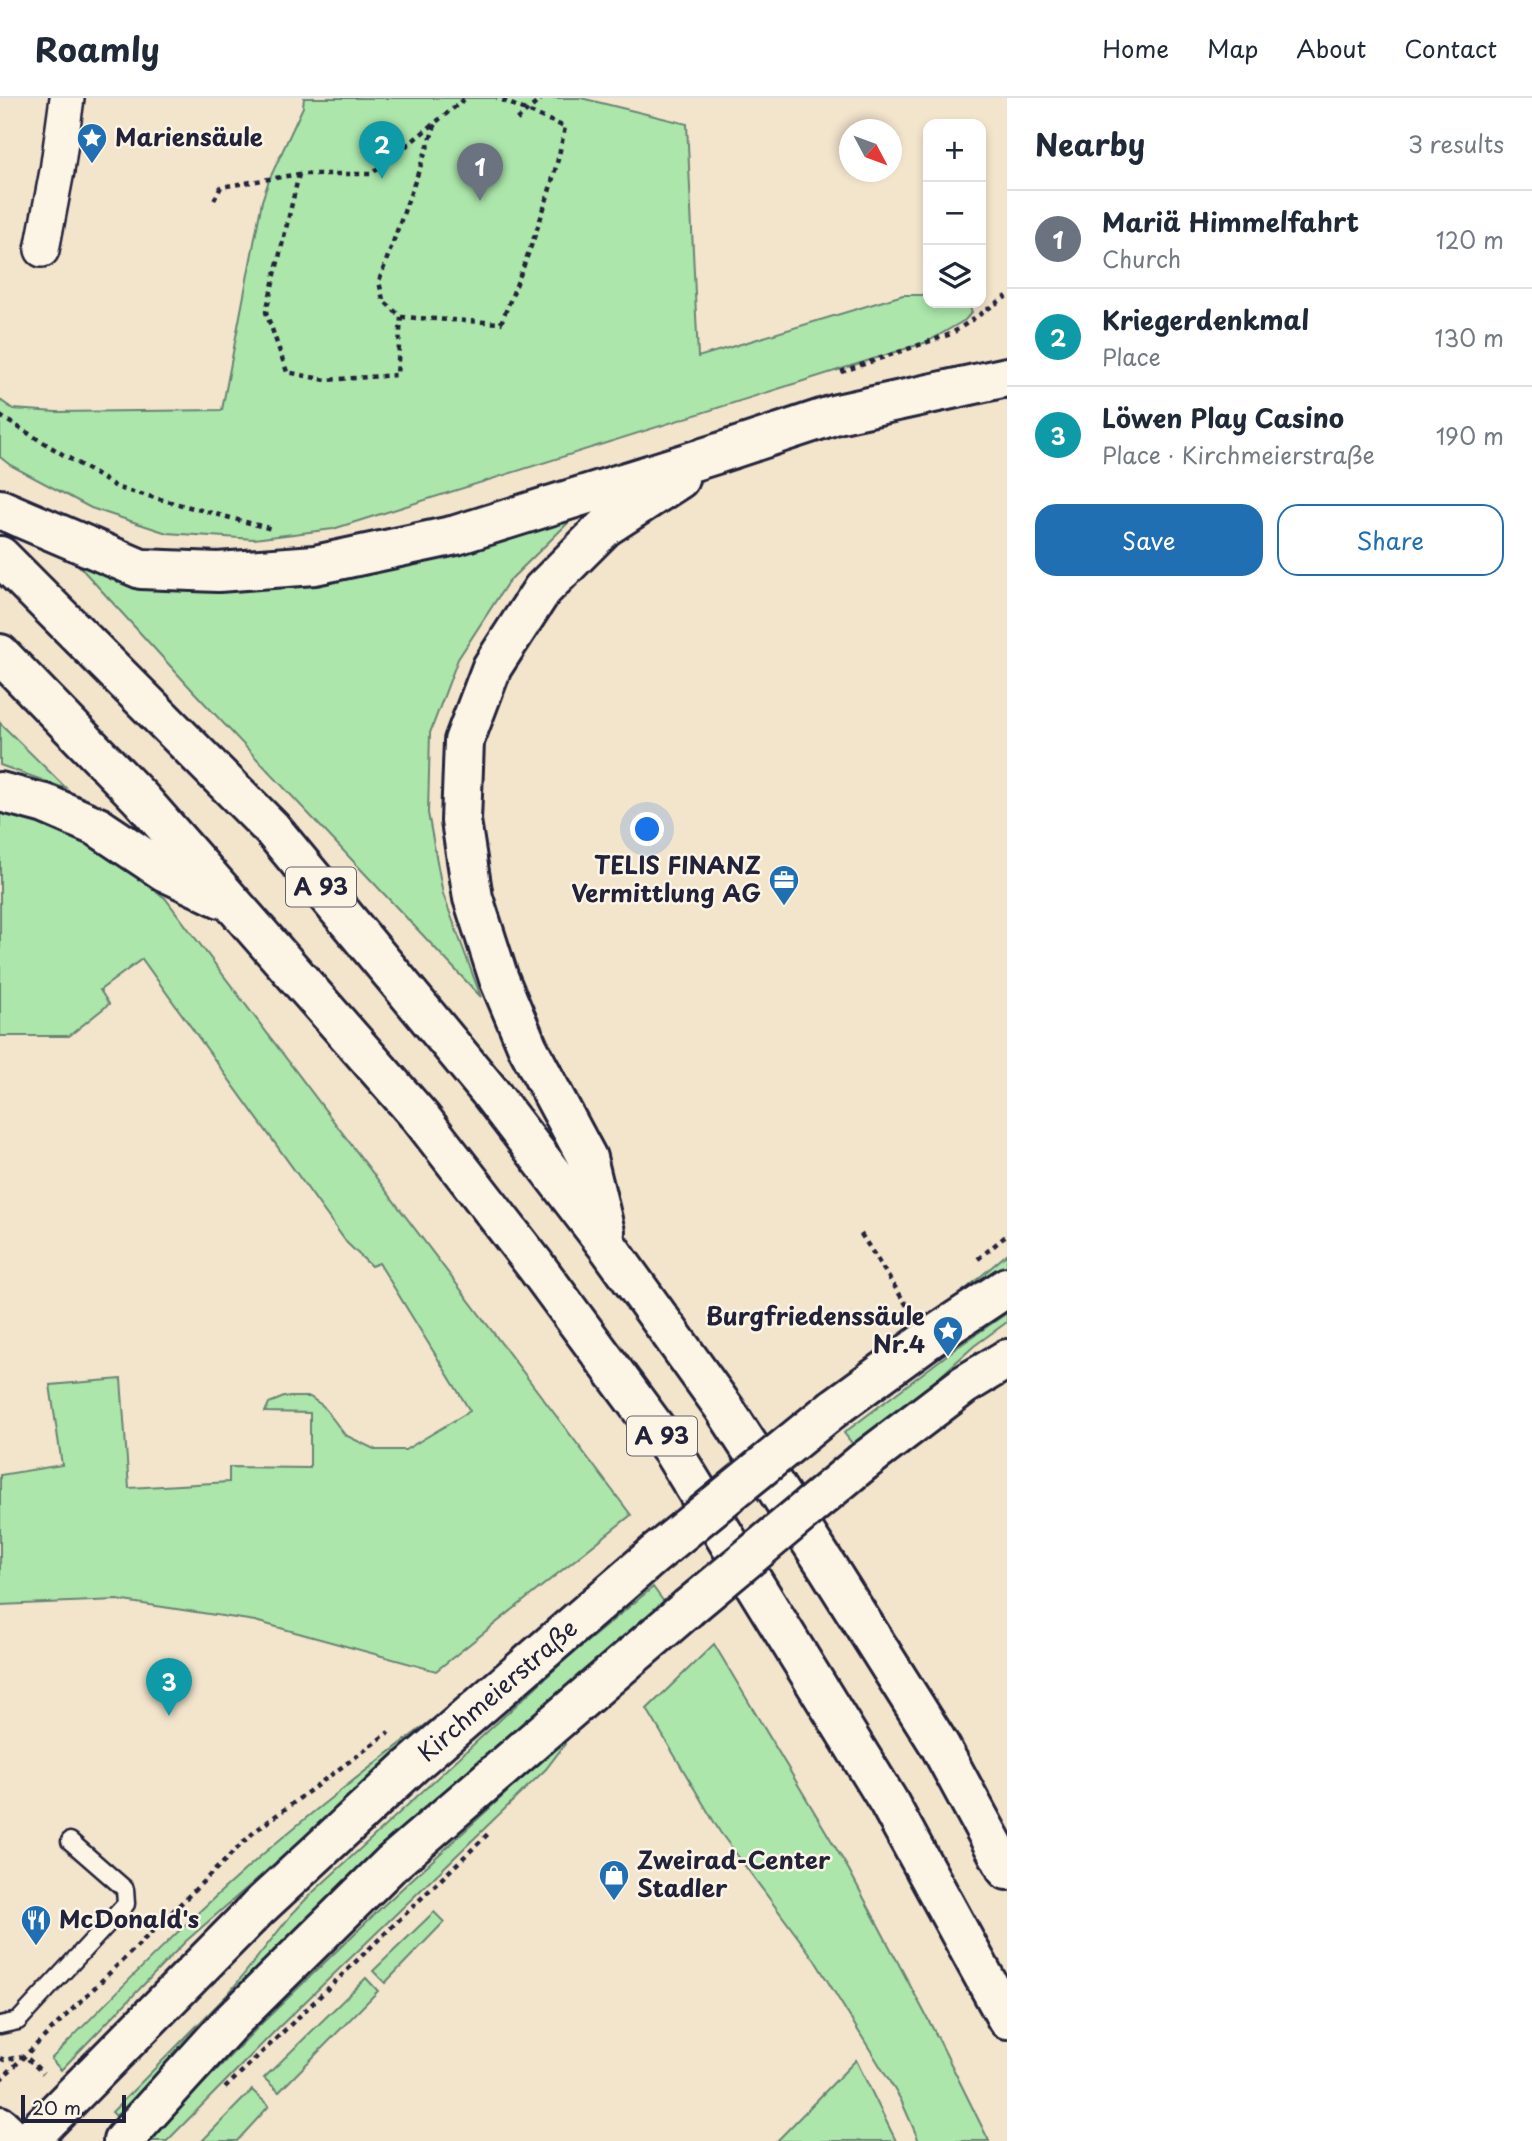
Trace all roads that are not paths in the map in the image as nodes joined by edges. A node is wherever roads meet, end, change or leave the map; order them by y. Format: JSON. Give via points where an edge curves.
{"nodes":[{"id":1,"x":67,"y":98,"type":"edge"},
{"id":2,"x":41,"y":250,"type":"dead end"},
{"id":3,"x":1007,"y":377,"type":"edge"},
{"id":4,"x":716,"y":454,"type":"junction"},
{"id":5,"x":0,"y":509,"type":"edge"},
{"id":6,"x":0,"y":556,"type":"edge"},
{"id":7,"x":0,"y":654,"type":"edge"},
{"id":8,"x":0,"y":792,"type":"edge"},
{"id":9,"x":238,"y":907,"type":"junction"},
{"id":10,"x":609,"y":1248,"type":"junction"},
{"id":11,"x":1007,"y":1287,"type":"edge"},
{"id":12,"x":1007,"y":1359,"type":"edge"},
{"id":13,"x":70,"y":1841,"type":"dead end"},
{"id":14,"x":1007,"y":1870,"type":"edge"},
{"id":15,"x":1007,"y":2019,"type":"edge"},
{"id":16,"x":0,"y":2025,"type":"edge"},
{"id":17,"x":0,"y":2126,"type":"edge"},
{"id":18,"x":16,"y":2141,"type":"edge"},
{"id":19,"x":28,"y":2141,"type":"edge"},
{"id":20,"x":123,"y":2141,"type":"edge"}],
"edges":[{"from":1,"to":2,"type":"street"},
{"from":3,"to":4,"type":"main road","via":[[837,414]]},
{"from":4,"to":5,"type":"main road","via":[[456,535],[315,565],[218,572],[141,569]]},
{"from":4,"to":10,"type":"main road","via":[[605,527],[542,590],[492,667],[464,741],[461,821],[473,898],[528,1048],[587,1158]]},
{"from":6,"to":10,"type":"main road","number":"A 93","via":[[272,829],[489,1091]]},
{"from":7,"to":9,"type":"main road","number":"A 93"},
{"from":8,"to":9,"type":"main road","via":[[45,804],[98,827],[164,871]]},
{"from":9,"to":15,"type":"main road","number":"A 93","via":[[421,1118],[673,1452],[888,1801]]},
{"from":10,"to":14,"type":"main road","number":"A 93","via":[[724,1408],[828,1567],[940,1746]]},
{"from":11,"to":19,"type":"main road","name":"Kirchmeierstraße","bridge":true,"via":[[834,1408],[655,1554],[411,1766],[259,1907]]},
{"from":12,"to":20,"type":"main road","bridge":true,"via":[[964,1385],[863,1462],[391,1864],[229,2024]]},
{"from":13,"to":16,"type":"lane","via":[[125,1889],[126,1904],[18,2021]]},
{"from":17,"to":18,"type":"main road"}]}
